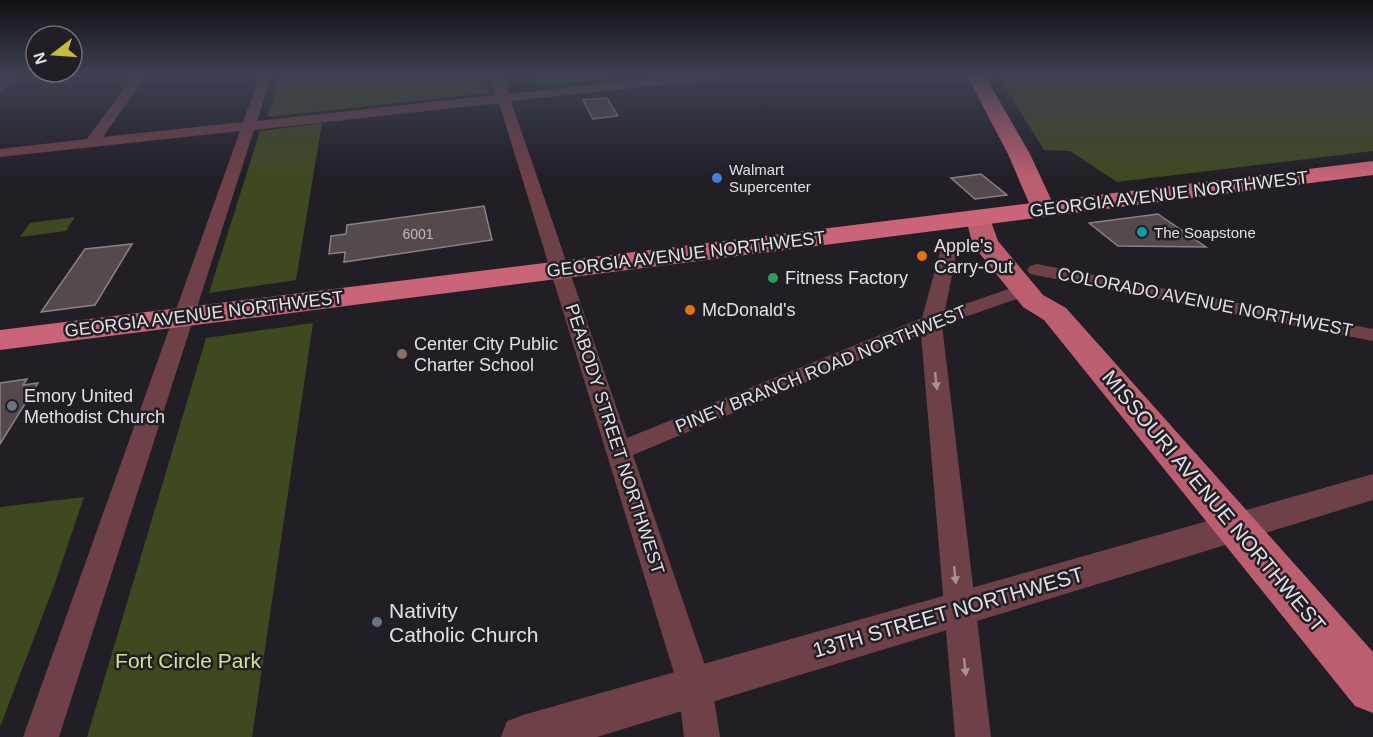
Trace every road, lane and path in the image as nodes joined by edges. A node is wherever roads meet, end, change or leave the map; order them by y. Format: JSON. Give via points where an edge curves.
{"nodes":[{"id":1,"x":117,"y":108,"type":"edge"},
{"id":2,"x":255,"y":108,"type":"edge"},
{"id":3,"x":409,"y":108,"type":"edge"},
{"id":4,"x":507,"y":108,"type":"edge"},
{"id":5,"x":994,"y":108,"type":"edge"},
{"id":6,"x":249,"y":126,"type":"junction"},
{"id":7,"x":92,"y":143,"type":"junction"},
{"id":8,"x":0,"y":153,"type":"edge"},
{"id":9,"x":1373,"y":168,"type":"edge"},
{"id":10,"x":1044,"y":210,"type":"junction"},
{"id":11,"x":979,"y":218,"type":"junction"},
{"id":12,"x":948,"y":249,"type":"dead end"},
{"id":13,"x":560,"y":270,"type":"junction"},
{"id":14,"x":1030,"y":280,"type":"junction"},
{"id":15,"x":184,"y":317,"type":"junction"},
{"id":16,"x":932,"y":322,"type":"junction"},
{"id":17,"x":1373,"y":335,"type":"edge"},
{"id":18,"x":0,"y":340,"type":"edge"},
{"id":19,"x":619,"y":451,"type":"junction"},
{"id":20,"x":1373,"y":487,"type":"edge"},
{"id":21,"x":1237,"y":527,"type":"junction"},
{"id":22,"x":959,"y":608,"type":"junction"},
{"id":23,"x":695,"y":686,"type":"junction"},
{"id":24,"x":1373,"y":689,"type":"edge"},
{"id":25,"x":41,"y":737,"type":"edge"},
{"id":26,"x":523,"y":737,"type":"edge"},
{"id":27,"x":702,"y":737,"type":"edge"},
{"id":28,"x":973,"y":737,"type":"edge"}],
"edges":[{"from":1,"to":7,"type":"street"},
{"from":2,"to":6,"type":"street"},
{"from":3,"to":6,"type":"street"},
{"from":4,"to":13,"type":"street","name":"PEABODY STREET NORTHWEST"},
{"from":5,"to":10,"type":"main road"},
{"from":6,"to":7,"type":"street"},
{"from":6,"to":15,"type":"street"},
{"from":7,"to":8,"type":"street"},
{"from":9,"to":10,"type":"highway","name":"GEORGIA AVENUE NORTHWEST"},
{"from":10,"to":11,"type":"highway","name":"GEORGIA AVENUE NORTHWEST"},
{"from":11,"to":13,"type":"highway","name":"GEORGIA AVENUE NORTHWEST"},
{"from":11,"to":14,"type":"main road","name":"MISSOURI AVENUE NORTHWEST","via":[[985,243]]},
{"from":12,"to":16,"type":"street"},
{"from":13,"to":15,"type":"highway","name":"GEORGIA AVENUE NORTHWEST"},
{"from":13,"to":19,"type":"street","name":"PEABODY STREET NORTHWEST"},
{"from":14,"to":16,"type":"street","name":"PINEY BRANCH ROAD NORTHWEST"},
{"from":14,"to":17,"type":"street","name":"COLORADO AVENUE NORTHWEST"},
{"from":14,"to":21,"type":"main road","name":"MISSOURI AVENUE NORTHWEST","via":[[1033,301],[1055,314]]},
{"from":15,"to":18,"type":"highway","name":"GEORGIA AVENUE NORTHWEST"},
{"from":15,"to":25,"type":"street"},
{"from":16,"to":19,"type":"street","name":"PINEY BRANCH ROAD NORTHWEST"},
{"from":16,"to":22,"type":"street","one_way":true},
{"from":19,"to":23,"type":"street","name":"PEABODY STREET NORTHWEST"},
{"from":20,"to":21,"type":"street","name":"13TH STREET NORTHWEST"},
{"from":21,"to":22,"type":"street","name":"13TH STREET NORTHWEST"},
{"from":21,"to":24,"type":"main road","name":"MISSOURI AVENUE NORTHWEST"},
{"from":22,"to":23,"type":"street","name":"13TH STREET NORTHWEST"},
{"from":22,"to":28,"type":"street","one_way":true},
{"from":23,"to":26,"type":"street","name":"13TH STREET NORTHWEST"},
{"from":23,"to":27,"type":"street","name":"PEABODY STREET NORTHWEST"}]}
